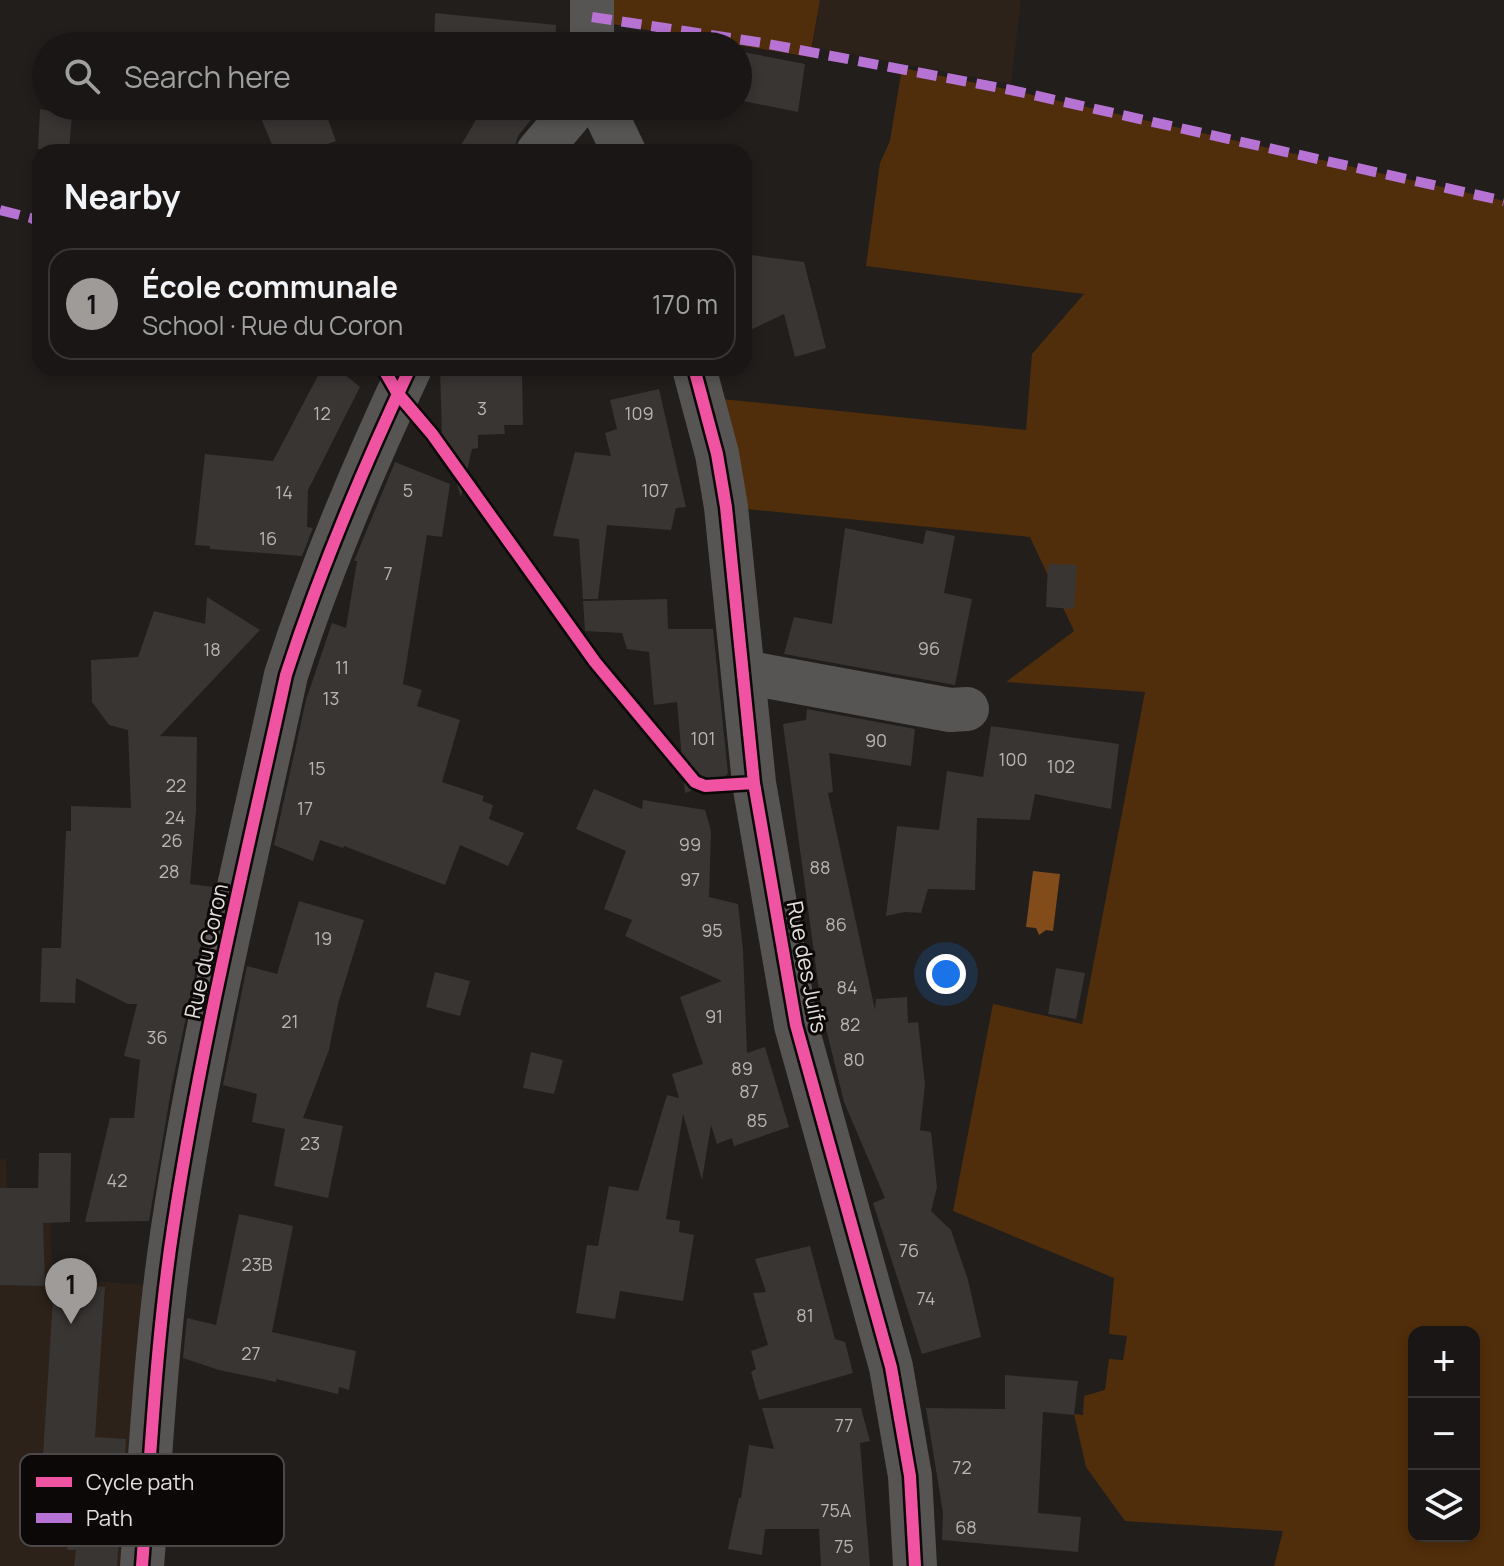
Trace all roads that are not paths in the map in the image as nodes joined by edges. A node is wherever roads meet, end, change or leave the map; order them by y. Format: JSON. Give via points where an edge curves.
{"nodes":[{"id":1,"x":592,"y":0,"type":"edge"},
{"id":2,"x":592,"y":32,"type":"edge"},
{"id":3,"x":565,"y":120,"type":"edge"},
{"id":4,"x":609,"y":120,"type":"edge"},
{"id":5,"x":545,"y":144,"type":"edge"},
{"id":6,"x":620,"y":144,"type":"edge"},
{"id":7,"x":406,"y":376,"type":"edge"},
{"id":8,"x":696,"y":376,"type":"edge"},
{"id":9,"x":744,"y":672,"type":"junction"},
{"id":10,"x":967,"y":709,"type":"dead end"},
{"id":11,"x":151,"y":1454,"type":"edge"},
{"id":12,"x":144,"y":1546,"type":"edge"},
{"id":13,"x":142,"y":1566,"type":"edge"},
{"id":14,"x":915,"y":1566,"type":"edge"}],
"edges":[{"from":1,"to":2,"type":"street"},
{"from":3,"to":5,"type":"street"},
{"from":4,"to":6,"type":"street"},
{"from":7,"to":11,"type":"street","name":"Rue du Coron","via":[[344,518],[286,675],[195,1095],[175,1216]]},
{"from":8,"to":9,"type":"street","name":"Rue des Juifs","via":[[719,467]]},
{"from":9,"to":10,"type":"street"},
{"from":9,"to":14,"type":"street","name":"Rue des Juifs","via":[[754,783],[796,1025],[891,1367],[910,1476]]},
{"from":12,"to":13,"type":"street","name":"Rue du Coron"}]}
